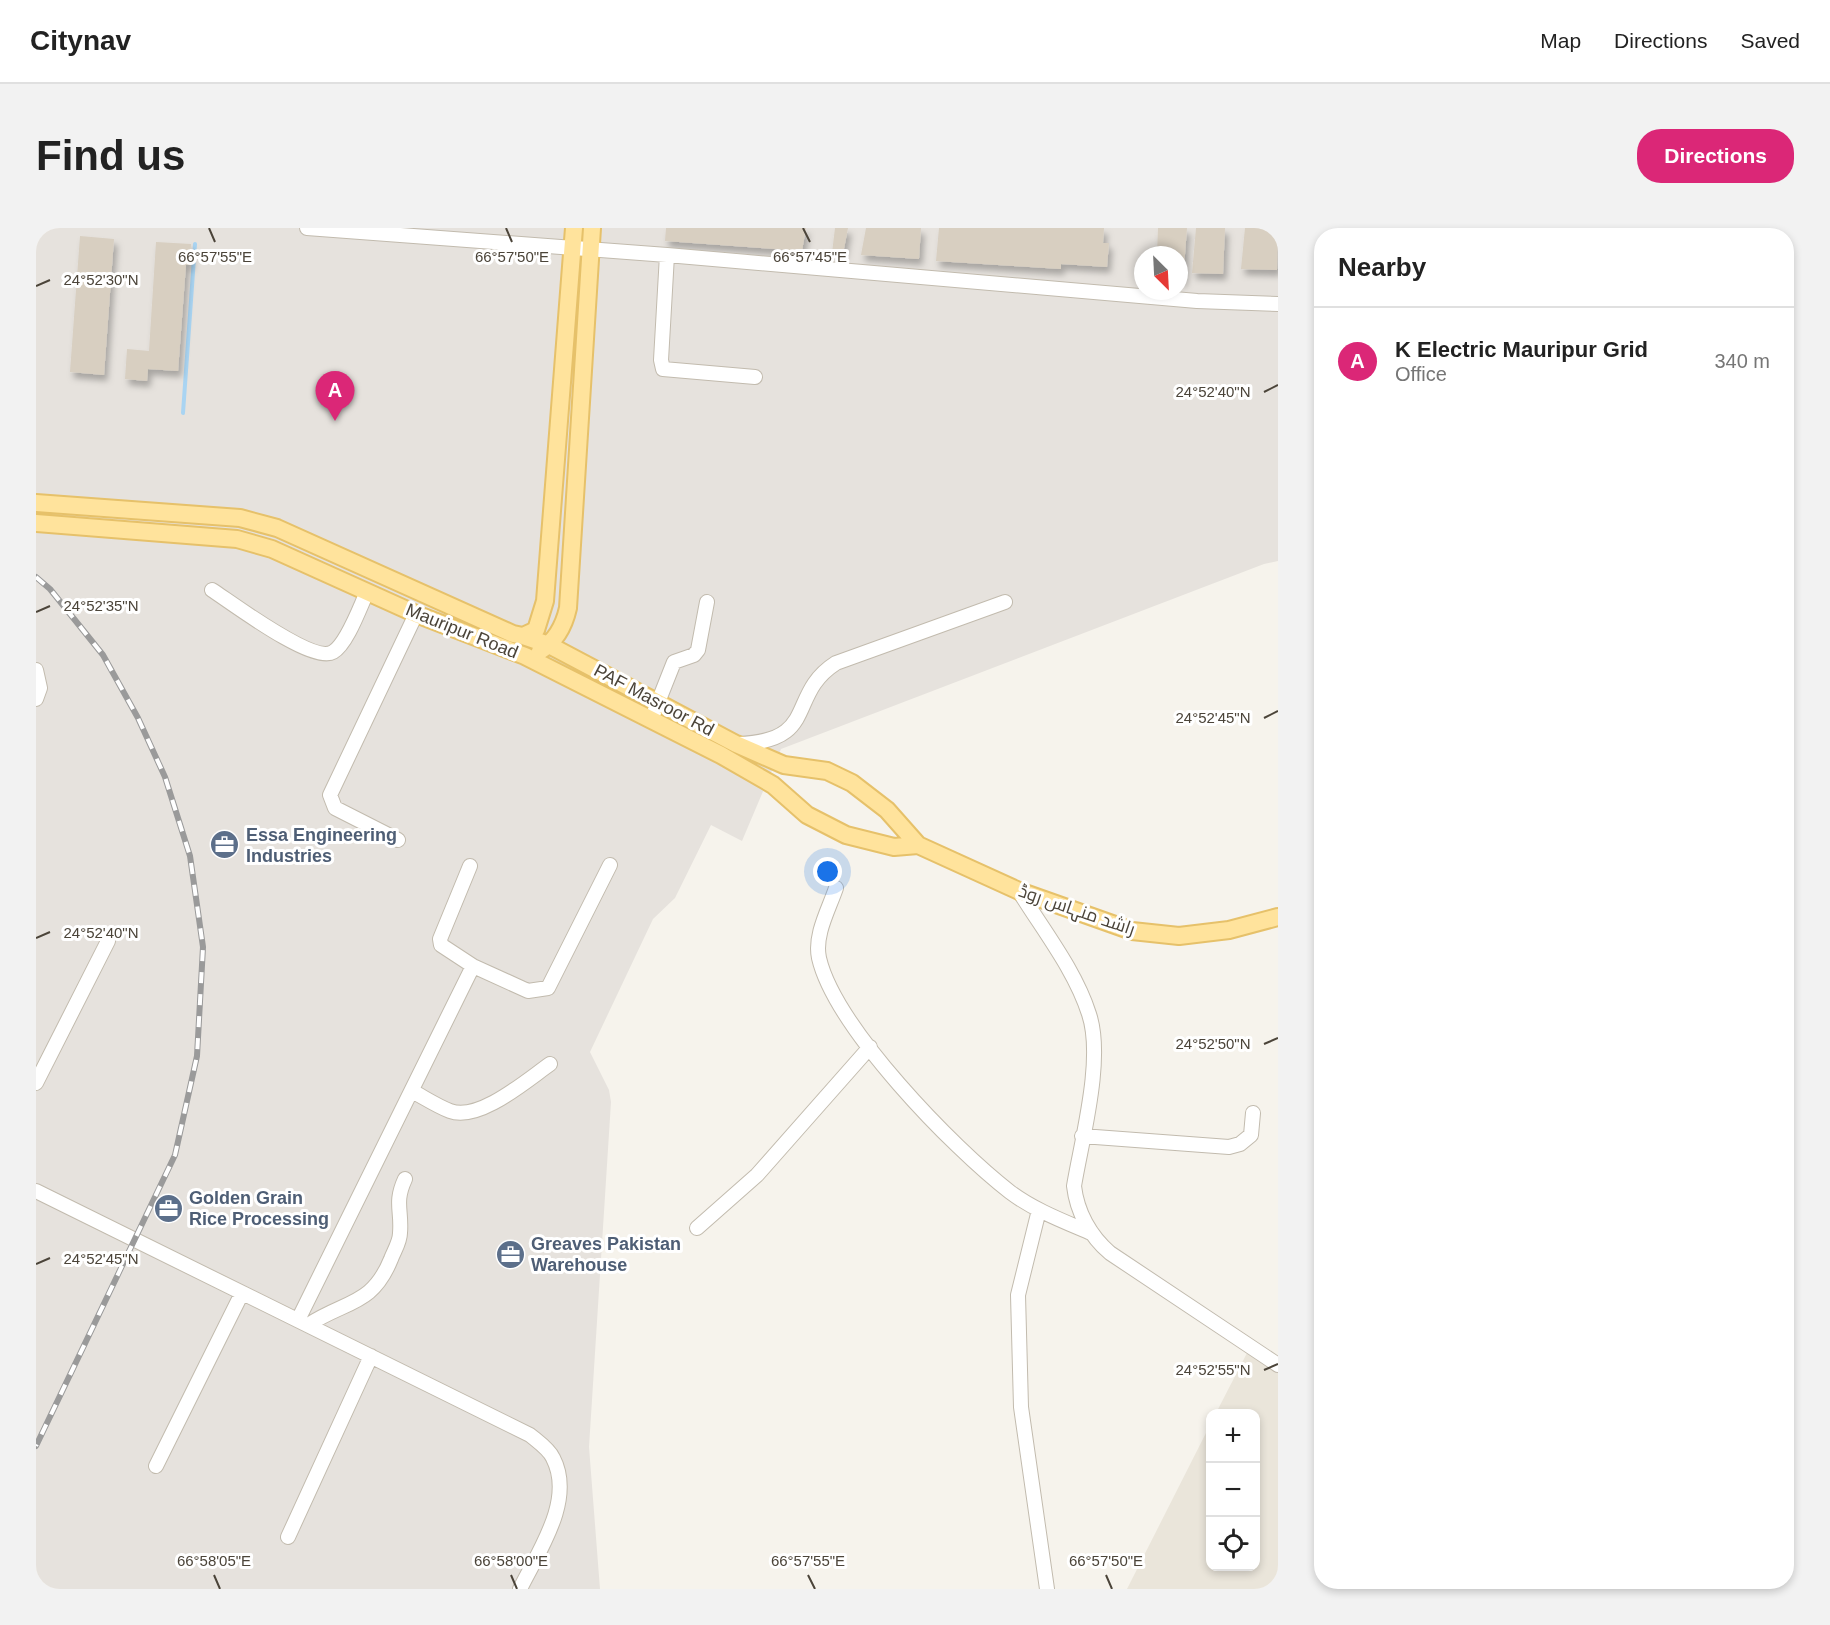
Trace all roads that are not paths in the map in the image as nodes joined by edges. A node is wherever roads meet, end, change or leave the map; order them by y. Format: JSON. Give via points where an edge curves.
{"nodes":[{"id":1,"x":307,"y":228,"type":"edge"},
{"id":2,"x":574,"y":228,"type":"edge"},
{"id":3,"x":592,"y":228,"type":"edge"},
{"id":4,"x":573,"y":248,"type":"junction"},
{"id":5,"x":592,"y":250,"type":"junction"},
{"id":6,"x":667,"y":255,"type":"junction"},
{"id":7,"x":1278,"y":304,"type":"edge"},
{"id":8,"x":755,"y":377,"type":"dead end"},
{"id":9,"x":36,"y":503,"type":"edge"},
{"id":10,"x":36,"y":523,"type":"edge"},
{"id":11,"x":212,"y":590,"type":"dead end"},
{"id":12,"x":367,"y":592,"type":"junction"},
{"id":13,"x":1005,"y":602,"type":"dead end"},
{"id":14,"x":707,"y":603,"type":"dead end"},
{"id":15,"x":416,"y":614,"type":"junction"},
{"id":16,"x":523,"y":636,"type":"junction"},
{"id":17,"x":549,"y":645,"type":"junction"},
{"id":18,"x":525,"y":656,"type":"junction"},
{"id":19,"x":36,"y":670,"type":"edge"},
{"id":20,"x":36,"y":699,"type":"edge"},
{"id":21,"x":658,"y":703,"type":"junction"},
{"id":22,"x":651,"y":720,"type":"junction"},
{"id":23,"x":736,"y":744,"type":"junction"},
{"id":24,"x":784,"y":765,"type":"joint"},
{"id":25,"x":773,"y":785,"type":"joint"},
{"id":26,"x":398,"y":840,"type":"dead end"},
{"id":27,"x":918,"y":844,"type":"junction"},
{"id":28,"x":470,"y":866,"type":"dead end"},
{"id":29,"x":610,"y":866,"type":"dead end"},
{"id":30,"x":836,"y":888,"type":"dead end"},
{"id":31,"x":1019,"y":891,"type":"junction"},
{"id":32,"x":1278,"y":917,"type":"edge"},
{"id":33,"x":108,"y":940,"type":"dead end"},
{"id":34,"x":473,"y":966,"type":"junction"},
{"id":35,"x":870,"y":1047,"type":"junction"},
{"id":36,"x":550,"y":1064,"type":"dead end"},
{"id":37,"x":36,"y":1083,"type":"edge"},
{"id":38,"x":412,"y":1091,"type":"junction"},
{"id":39,"x":1253,"y":1113,"type":"dead end"},
{"id":40,"x":1082,"y":1136,"type":"junction"},
{"id":41,"x":405,"y":1179,"type":"dead end"},
{"id":42,"x":36,"y":1191,"type":"edge"},
{"id":43,"x":1039,"y":1210,"type":"junction"},
{"id":44,"x":698,"y":1228,"type":"dead end"},
{"id":45,"x":1091,"y":1233,"type":"junction"},
{"id":46,"x":242,"y":1293,"type":"junction"},
{"id":47,"x":303,"y":1323,"type":"junction"},
{"id":48,"x":371,"y":1356,"type":"junction"},
{"id":49,"x":1278,"y":1365,"type":"edge"},
{"id":50,"x":156,"y":1466,"type":"dead end"},
{"id":51,"x":288,"y":1537,"type":"dead end"},
{"id":52,"x":520,"y":1589,"type":"edge"},
{"id":53,"x":1047,"y":1589,"type":"edge"}],
"edges":[{"from":1,"to":4,"type":"street"},
{"from":2,"to":4,"type":"main road","name":"Mauripur Road"},
{"from":3,"to":5,"type":"main road"},
{"from":4,"to":5,"type":"street"},
{"from":4,"to":16,"type":"main road","name":"Mauripur Road","via":[[545,601],[536,630]]},
{"from":5,"to":6,"type":"street"},
{"from":5,"to":17,"type":"main road","via":[[568,608],[564,624]]},
{"from":6,"to":7,"type":"street","via":[[1197,301]]},
{"from":6,"to":8,"type":"street","via":[[663,369]]},
{"from":9,"to":16,"type":"main road","name":"Mauripur Road","via":[[240,518],[277,528]]},
{"from":10,"to":12,"type":"main road","name":"Mauripur Road","via":[[237,539],[272,549]]},
{"from":11,"to":12,"type":"street","via":[[318,655],[326,655],[341,645]]},
{"from":12,"to":15,"type":"main road","name":"Mauripur Road"},
{"from":13,"to":23,"type":"street","via":[[836,663],[819,676],[783,735],[761,743]]},
{"from":14,"to":21,"type":"street","via":[[698,650],[674,662]]},
{"from":15,"to":18,"type":"main road","name":"Mauripur Road"},
{"from":15,"to":26,"type":"street","via":[[330,795],[335,808]]},
{"from":16,"to":17,"type":"main road","name":"PAF Masroor Rd"},
{"from":17,"to":18,"type":"main road","name":"Mauripur Road"},
{"from":17,"to":21,"type":"main road","name":"PAF Masroor Rd"},
{"from":18,"to":22,"type":"main road","name":"PAF Masroor Rd"},
{"from":19,"to":20,"type":"street","via":[[40,688]]},
{"from":21,"to":22,"type":"street"},
{"from":21,"to":23,"type":"main road","name":"PAF Masroor Rd"},
{"from":22,"to":25,"type":"main road","name":"PAF Masroor Rd"},
{"from":23,"to":24,"type":"main road","name":"PAF Masroor Rd"},
{"from":24,"to":27,"type":"main road","name":"راشد منہاس روڈ","via":[[827,771],[852,783],[887,810]]},
{"from":25,"to":27,"type":"main road","name":"راشد منہاس روڈ","via":[[807,815],[846,835],[894,847]]},
{"from":27,"to":31,"type":"main road","name":"راشد منہاس روڈ"},
{"from":28,"to":34,"type":"street","via":[[440,939],[443,949]]},
{"from":29,"to":34,"type":"street","via":[[548,988],[528,991]]},
{"from":30,"to":35,"type":"street","via":[[819,938],[819,957],[840,1005]]},
{"from":31,"to":32,"type":"main road","name":"راشد منہاس روڈ","via":[[1132,931],[1179,936],[1229,930]]},
{"from":31,"to":40,"type":"street","via":[[1078,986],[1090,1015],[1094,1062]]},
{"from":33,"to":37,"type":"street"},
{"from":34,"to":38,"type":"street"},
{"from":35,"to":43,"type":"street","via":[[891,1076],[966,1155]]},
{"from":35,"to":44,"type":"street","via":[[757,1175]]},
{"from":36,"to":38,"type":"street","via":[[490,1105],[471,1112],[452,1112]]},
{"from":38,"to":47,"type":"street"},
{"from":39,"to":40,"type":"street","via":[[1251,1135],[1228,1147]]},
{"from":40,"to":45,"type":"street","via":[[1074,1186]]},
{"from":41,"to":47,"type":"street","via":[[397,1204],[400,1236],[383,1279],[366,1296]]},
{"from":42,"to":46,"type":"street"},
{"from":43,"to":45,"type":"street"},
{"from":43,"to":53,"type":"street","via":[[1018,1295],[1021,1407]]},
{"from":45,"to":49,"type":"street","via":[[1110,1253]]},
{"from":46,"to":47,"type":"street"},
{"from":46,"to":50,"type":"street"},
{"from":47,"to":48,"type":"street"},
{"from":48,"to":51,"type":"street"},
{"from":48,"to":52,"type":"street","via":[[530,1435],[553,1457],[561,1488],[551,1526]]}]}
